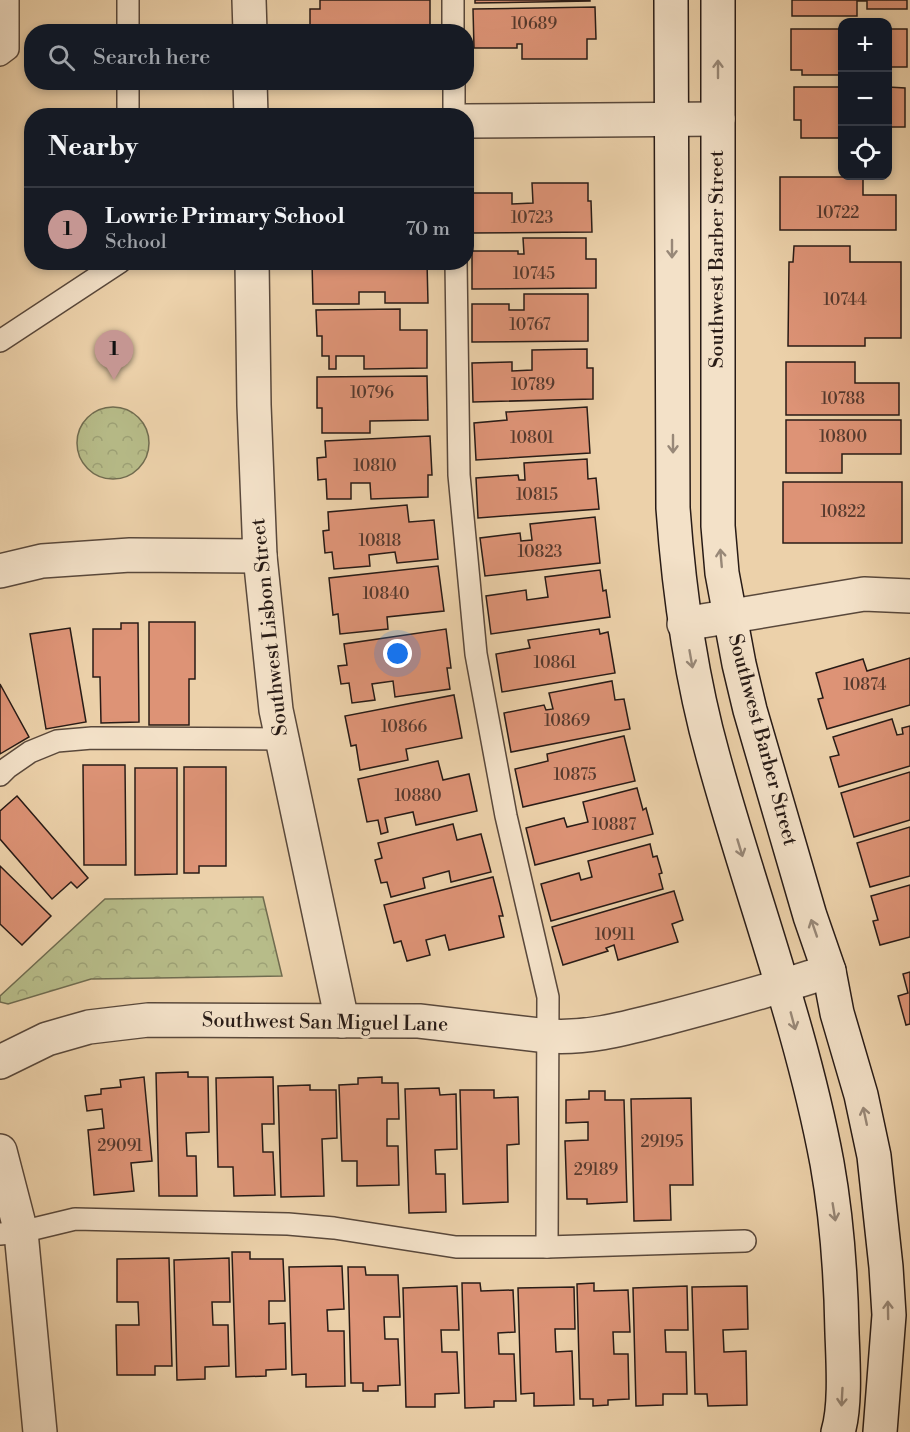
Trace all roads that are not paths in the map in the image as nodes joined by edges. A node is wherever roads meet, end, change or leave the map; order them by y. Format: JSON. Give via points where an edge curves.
{"nodes":[{"id":1,"x":8,"y":0,"type":"edge"},
{"id":2,"x":128,"y":0,"type":"edge"},
{"id":3,"x":249,"y":0,"type":"edge"},
{"id":4,"x":453,"y":0,"type":"edge"},
{"id":5,"x":671,"y":0,"type":"edge"},
{"id":6,"x":718,"y":0,"type":"edge"},
{"id":7,"x":128,"y":24,"type":"edge"},
{"id":8,"x":250,"y":24,"type":"edge"},
{"id":9,"x":453,"y":24,"type":"edge"},
{"id":10,"x":4,"y":52,"type":"edge"},
{"id":11,"x":128,"y":90,"type":"edge"},
{"id":12,"x":250,"y":90,"type":"edge"},
{"id":13,"x":454,"y":90,"type":"edge"},
{"id":14,"x":128,"y":108,"type":"edge"},
{"id":15,"x":251,"y":108,"type":"edge"},
{"id":16,"x":454,"y":108,"type":"edge"},
{"id":17,"x":671,"y":119,"type":"junction"},
{"id":18,"x":718,"y":119,"type":"junction"},
{"id":19,"x":474,"y":121,"type":"edge"},
{"id":20,"x":108,"y":270,"type":"edge"},
{"id":21,"x":252,"y":270,"type":"edge"},
{"id":22,"x":456,"y":270,"type":"edge"},
{"id":23,"x":0,"y":341,"type":"edge"},
{"id":24,"x":260,"y":556,"type":"junction"},
{"id":25,"x":0,"y":571,"type":"edge"},
{"id":26,"x":910,"y":596,"type":"edge"},
{"id":27,"x":730,"y":616,"type":"junction"},
{"id":28,"x":684,"y":624,"type":"junction"},
{"id":29,"x":282,"y":739,"type":"junction"},
{"id":30,"x":0,"y":775,"type":"edge"},
{"id":31,"x":829,"y":971,"type":"junction"},
{"id":32,"x":783,"y":986,"type":"junction"},
{"id":33,"x":342,"y":1021,"type":"junction"},
{"id":34,"x":548,"y":1036,"type":"junction"},
{"id":35,"x":0,"y":1062,"type":"edge"},
{"id":36,"x":0,"y":1151,"type":"edge"},
{"id":37,"x":11,"y":1233,"type":"edge"},
{"id":38,"x":745,"y":1240,"type":"dead end"},
{"id":39,"x":547,"y":1247,"type":"junction"},
{"id":40,"x":40,"y":1432,"type":"edge"},
{"id":41,"x":838,"y":1432,"type":"edge"},
{"id":42,"x":880,"y":1432,"type":"edge"}],
"edges":[{"from":1,"to":10,"type":"lane"},
{"from":2,"to":7,"type":"lane"},
{"from":3,"to":8,"type":"street"},
{"from":4,"to":9,"type":"lane"},
{"from":5,"to":17,"type":"street"},
{"from":18,"to":6,"type":"street","name":"Southwest Barber Street","one_way":true},
{"from":11,"to":14,"type":"lane"},
{"from":12,"to":15,"type":"street"},
{"from":13,"to":16,"type":"lane"},
{"from":17,"to":18,"type":"street"},
{"from":17,"to":19,"type":"street"},
{"from":17,"to":28,"type":"street","one_way":true,"via":[[673,508]]},
{"from":27,"to":18,"type":"street","name":"Southwest Barber Street","one_way":true,"via":[[718,526]]},
{"from":20,"to":23,"type":"lane"},
{"from":21,"to":24,"type":"street","name":"Southwest Lisbon Street"},
{"from":22,"to":34,"type":"lane","via":[[459,475],[477,654],[506,816],[548,997]]},
{"from":24,"to":25,"type":"street","via":[[130,555],[42,561]]},
{"from":24,"to":29,"type":"street","name":"Southwest Lisbon Street"},
{"from":26,"to":27,"type":"street","via":[[864,594]]},
{"from":27,"to":28,"type":"street"},
{"from":31,"to":27,"type":"street","name":"Southwest Barber Street","one_way":true,"via":[[750,710]]},
{"from":28,"to":32,"type":"street","one_way":true,"via":[[713,757]]},
{"from":29,"to":30,"type":"lane","via":[[57,741],[30,752]]},
{"from":29,"to":33,"type":"street","name":"Southwest Lisbon Street"},
{"from":31,"to":32,"type":"street","name":"Southwest San Miguel Lane"},
{"from":42,"to":31,"type":"street","name":"Southwest Barber Street","one_way":true,"via":[[889,1315],[874,1156]]},
{"from":32,"to":34,"type":"street","name":"Southwest San Miguel Lane","via":[[604,1032]]},
{"from":32,"to":41,"type":"street","one_way":true,"via":[[827,1163],[836,1225],[843,1361]]},
{"from":33,"to":34,"type":"street","name":"Southwest San Miguel Lane","via":[[419,1021]]},
{"from":33,"to":35,"type":"street","name":"Southwest San Miguel Lane","via":[[148,1020],[89,1027],[47,1039]]},
{"from":34,"to":39,"type":"lane"},
{"from":36,"to":37,"type":"street"},
{"from":37,"to":39,"type":"lane","via":[[75,1219],[288,1224],[456,1247]]},
{"from":37,"to":40,"type":"street"},
{"from":38,"to":39,"type":"lane"}]}
